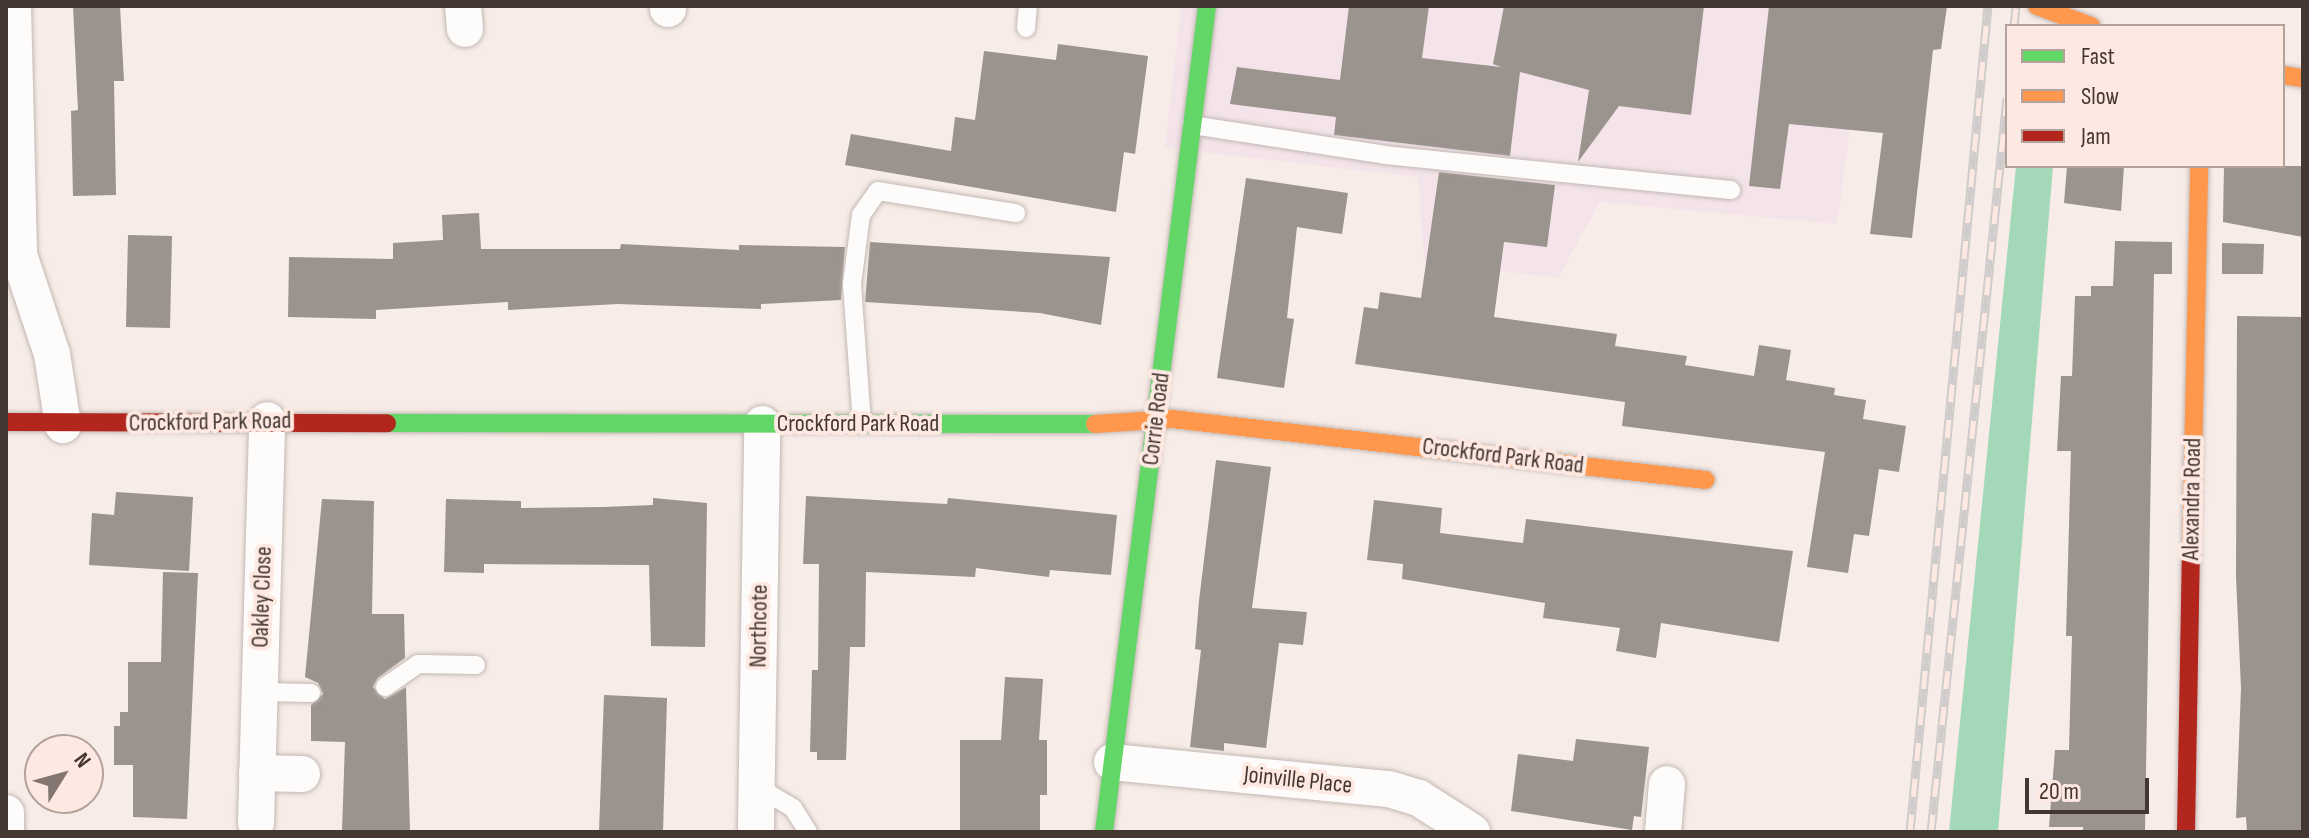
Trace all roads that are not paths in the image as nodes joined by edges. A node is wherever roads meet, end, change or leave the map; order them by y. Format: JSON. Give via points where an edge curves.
{"nodes":[{"id":1,"x":13,"y":6,"type":"edge"},
{"id":2,"x":1028,"y":6,"type":"edge"},
{"id":3,"x":1207,"y":6,"type":"edge"},
{"id":4,"x":2037,"y":6,"type":"edge"},
{"id":5,"x":2086,"y":24,"type":"edge"},
{"id":6,"x":1026,"y":28,"type":"dead end"},
{"id":7,"x":1192,"y":125,"type":"junction"},
{"id":8,"x":2199,"y":168,"type":"edge"},
{"id":9,"x":1731,"y":190,"type":"dead end"},
{"id":10,"x":1016,"y":213,"type":"dead end"},
{"id":11,"x":267,"y":420,"type":"junction"},
{"id":12,"x":1156,"y":420,"type":"junction"},
{"id":13,"x":6,"y":422,"type":"edge"},
{"id":14,"x":762,"y":424,"type":"junction"},
{"id":15,"x":862,"y":424,"type":"junction"},
{"id":16,"x":63,"y":425,"type":"junction"},
{"id":17,"x":1706,"y":480,"type":"dead end"},
{"id":18,"x":476,"y":665,"type":"dead end"},
{"id":19,"x":385,"y":687,"type":"dead end"},
{"id":20,"x":259,"y":692,"type":"junction"},
{"id":21,"x":311,"y":693,"type":"dead end"},
{"id":22,"x":1112,"y":762,"type":"junction"},
{"id":23,"x":257,"y":773,"type":"junction"},
{"id":24,"x":302,"y":774,"type":"dead end"},
{"id":25,"x":1667,"y":784,"type":"dead end"},
{"id":26,"x":756,"y":786,"type":"junction"},
{"id":27,"x":6,"y":813,"type":"edge"},
{"id":28,"x":256,"y":823,"type":"dead end"},
{"id":29,"x":756,"y":827,"type":"dead end"},
{"id":30,"x":6,"y":832,"type":"edge"},
{"id":31,"x":808,"y":832,"type":"edge"},
{"id":32,"x":1104,"y":832,"type":"edge"},
{"id":33,"x":1472,"y":832,"type":"edge"},
{"id":34,"x":1663,"y":832,"type":"edge"},
{"id":35,"x":2186,"y":832,"type":"edge"}],
"edges":[{"from":1,"to":16,"type":"street","via":[[19,255],[52,354]]},
{"from":2,"to":6,"type":"lane"},
{"from":3,"to":7,"type":"street","name":"Corrie Road"},
{"from":4,"to":5,"type":"street"},
{"from":7,"to":9,"type":"lane","via":[[1385,155]]},
{"from":7,"to":12,"type":"street","name":"Corrie Road"},
{"from":8,"to":35,"type":"street","name":"Alexandra Road"},
{"from":10,"to":15,"type":"lane","via":[[878,191],[861,215],[852,284]]},
{"from":11,"to":14,"type":"street","name":"Crockford Park Road"},
{"from":11,"to":16,"type":"street","name":"Crockford Park Road"},
{"from":11,"to":20,"type":"street","name":"Oakley Close"},
{"from":12,"to":15,"type":"street","name":"Crockford Park Road"},
{"from":12,"to":17,"type":"street","name":"Crockford Park Road"},
{"from":12,"to":22,"type":"street","name":"Corrie Road"},
{"from":13,"to":16,"type":"street","name":"Crockford Park Road"},
{"from":14,"to":15,"type":"street","name":"Crockford Park Road"},
{"from":14,"to":26,"type":"street","name":"Northcote"},
{"from":18,"to":19,"type":"lane","via":[[418,664]]},
{"from":20,"to":21,"type":"lane"},
{"from":20,"to":23,"type":"street","name":"Oakley Close"},
{"from":22,"to":32,"type":"street","name":"Corrie Road"},
{"from":22,"to":33,"type":"street","name":"Joinville Place","via":[[1389,789],[1419,798]]},
{"from":23,"to":24,"type":"street"},
{"from":23,"to":28,"type":"street","name":"Oakley Close"},
{"from":25,"to":34,"type":"street"},
{"from":26,"to":29,"type":"street","name":"Northcote"},
{"from":26,"to":31,"type":"lane","via":[[793,808]]},
{"from":27,"to":30,"type":"street"}]}
